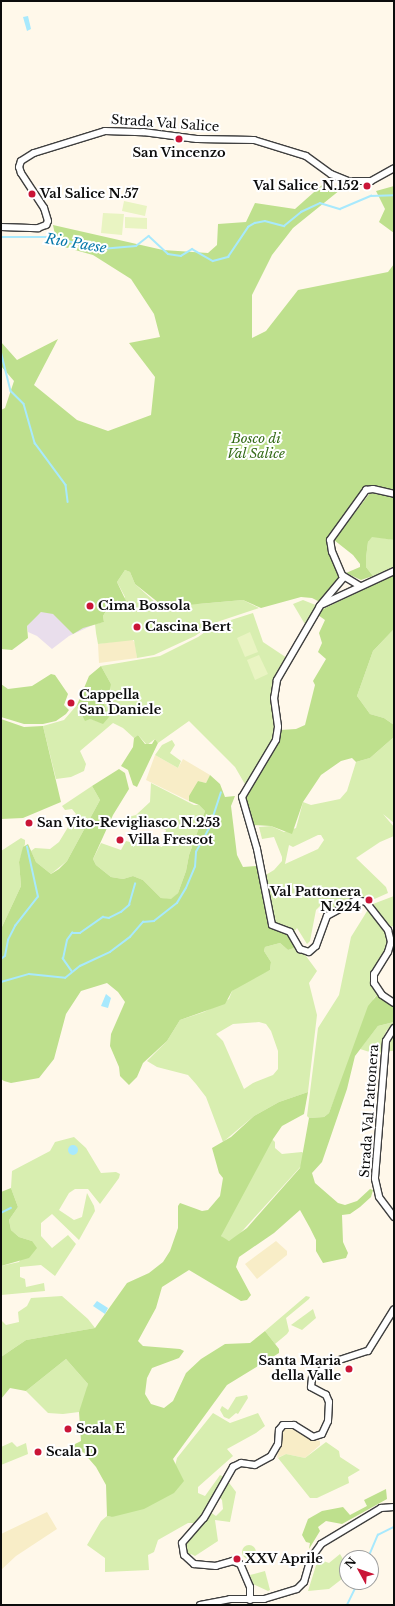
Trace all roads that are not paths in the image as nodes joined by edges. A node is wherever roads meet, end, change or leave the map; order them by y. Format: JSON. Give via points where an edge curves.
{"nodes":[{"id":1,"x":394,"y":168,"type":"edge"},
{"id":2,"x":1,"y":227,"type":"edge"},
{"id":3,"x":394,"y":494,"type":"edge"},
{"id":4,"x":394,"y":571,"type":"edge"},
{"id":5,"x":344,"y":577,"type":"junction"},
{"id":6,"x":360,"y":586,"type":"junction"},
{"id":7,"x":320,"y":606,"type":"junction"},
{"id":8,"x":394,"y":1003,"type":"edge"},
{"id":9,"x":394,"y":1028,"type":"edge"},
{"id":10,"x":394,"y":1218,"type":"edge"},
{"id":11,"x":394,"y":1309,"type":"edge"},
{"id":12,"x":394,"y":1506,"type":"edge"},
{"id":13,"x":250,"y":1600,"type":"junction"},
{"id":14,"x":200,"y":1605,"type":"edge"}],
"edges":[{"from":1,"to":2,"type":"street","name":"Strada Val Salice","via":[[371,181],[348,181],[331,174],[306,156],[254,140],[197,139],[143,132],[105,131],[34,153],[21,161],[21,173],[44,208],[48,221],[38,228]]},
{"from":3,"to":5,"type":"street","via":[[366,490],[332,537],[330,545]]},
{"from":4,"to":6,"type":"street"},
{"from":5,"to":6,"type":"street"},
{"from":5,"to":7,"type":"street"},
{"from":6,"to":7,"type":"street"},
{"from":7,"to":8,"type":"street","via":[[277,680],[274,698],[278,727],[276,740],[242,797],[257,849],[272,925],[290,932],[300,949],[309,952],[316,946],[327,916],[356,900],[366,902],[385,925],[390,938],[390,948],[376,970],[374,983],[382,995]]},
{"from":9,"to":10,"type":"street","name":"Strada Val Pattonera","via":[[386,1041],[375,1179],[379,1197]]},
{"from":11,"to":13,"type":"street","via":[[368,1351],[330,1363],[312,1378],[311,1387],[326,1395],[329,1402],[328,1420],[322,1434],[313,1437],[294,1425],[283,1425],[279,1430],[278,1444],[271,1456],[255,1464],[233,1467],[204,1518],[182,1543],[184,1555],[194,1564],[216,1566],[233,1560],[240,1564],[250,1587]]},
{"from":12,"to":13,"type":"street","via":[[381,1508],[321,1544],[311,1558],[304,1582],[297,1589],[264,1599]]},
{"from":13,"to":14,"type":"street","via":[[230,1599]]}]}
